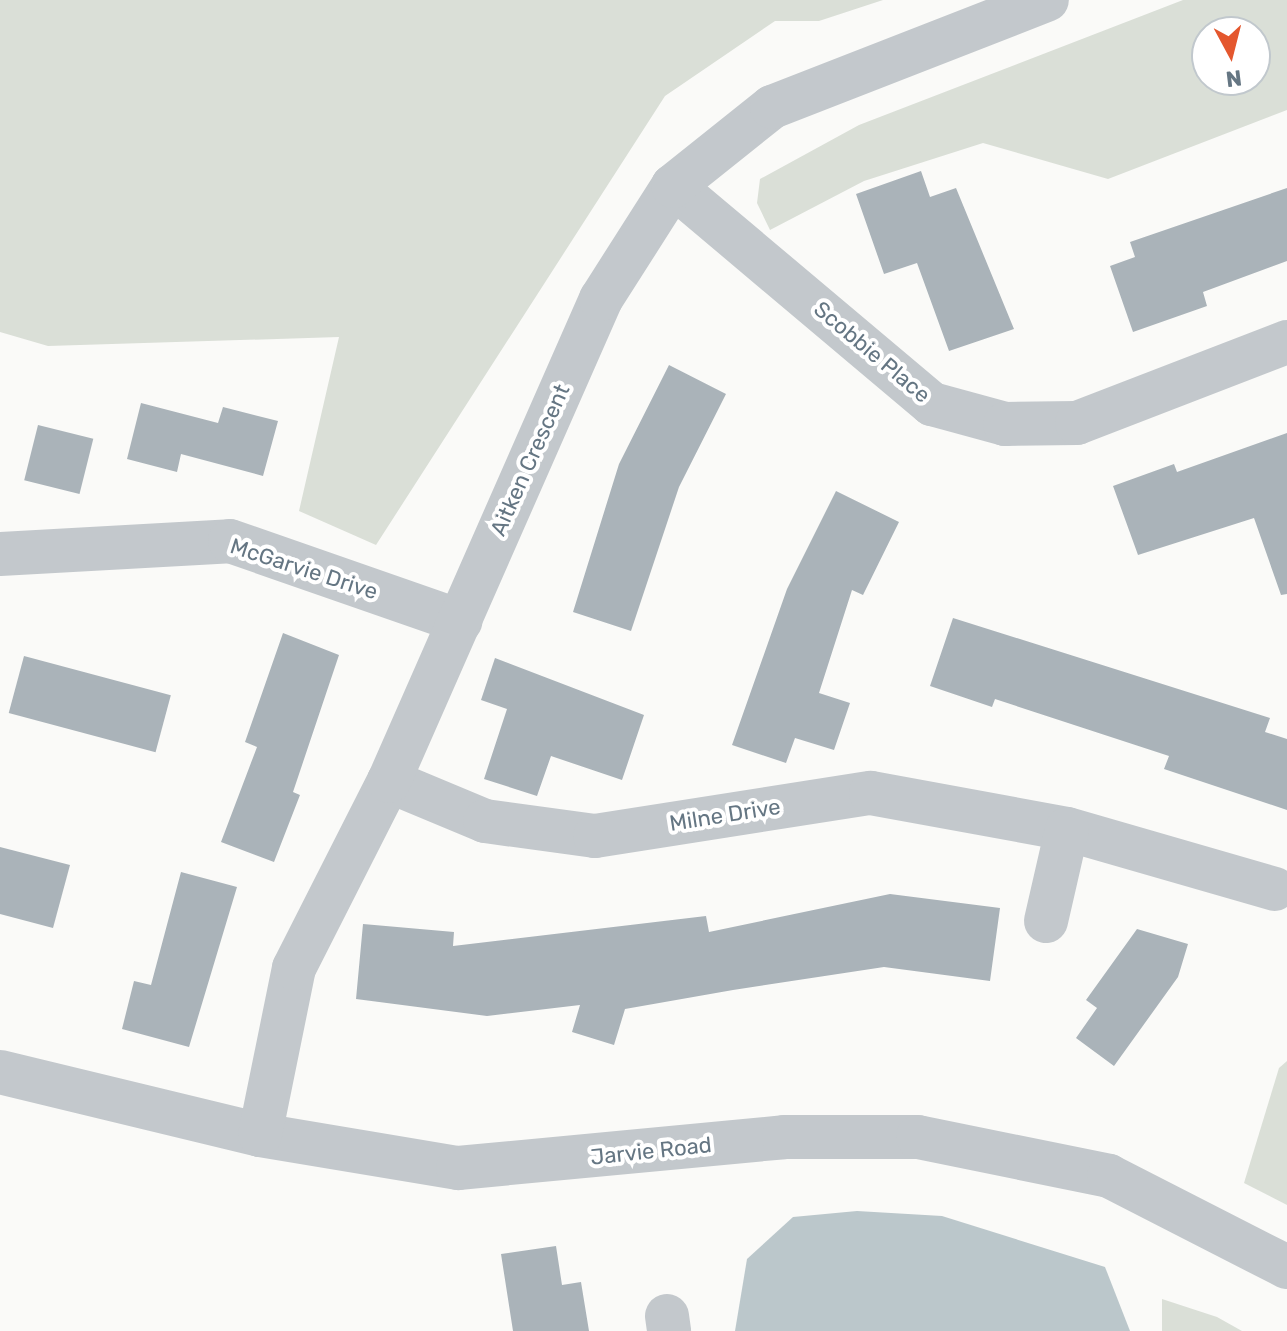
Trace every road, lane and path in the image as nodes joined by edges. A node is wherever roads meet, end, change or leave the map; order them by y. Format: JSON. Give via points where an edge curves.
{"nodes":[{"id":1,"x":1047,"y":0,"type":"edge"},
{"id":2,"x":673,"y":186,"type":"junction"},
{"id":3,"x":1287,"y":342,"type":"edge"},
{"id":4,"x":0,"y":554,"type":"edge"},
{"id":5,"x":460,"y":621,"type":"junction"},
{"id":6,"x":389,"y":781,"type":"junction"},
{"id":7,"x":1067,"y":829,"type":"junction"},
{"id":8,"x":1275,"y":889,"type":"dead end"},
{"id":9,"x":1046,"y":921,"type":"dead end"},
{"id":10,"x":0,"y":1072,"type":"edge"},
{"id":11,"x":260,"y":1135,"type":"junction"},
{"id":12,"x":1287,"y":1267,"type":"edge"}],
"edges":[{"from":1,"to":2,"type":"street","name":"Aitken Crescent","via":[[772,107]]},
{"from":2,"to":3,"type":"street","name":"Scobbie Place","via":[[932,404],[1005,424],[1077,423]]},
{"from":2,"to":5,"type":"street","name":"Aitken Crescent","via":[[601,299]]},
{"from":4,"to":5,"type":"street","name":"McGarvie Drive","via":[[230,541]]},
{"from":5,"to":6,"type":"street","name":"Aitken Crescent"},
{"from":6,"to":7,"type":"street","name":"Milne Drive","via":[[485,821],[595,836],[871,793]]},
{"from":6,"to":11,"type":"street","name":"Aitken Crescent","via":[[294,968]]},
{"from":7,"to":8,"type":"street","name":"Milne Drive"},
{"from":7,"to":9,"type":"street"},
{"from":10,"to":11,"type":"street","name":"Jarvie Road"},
{"from":11,"to":12,"type":"street","name":"Jarvie Road","via":[[458,1168],[784,1137],[918,1137],[1109,1176]]}]}
